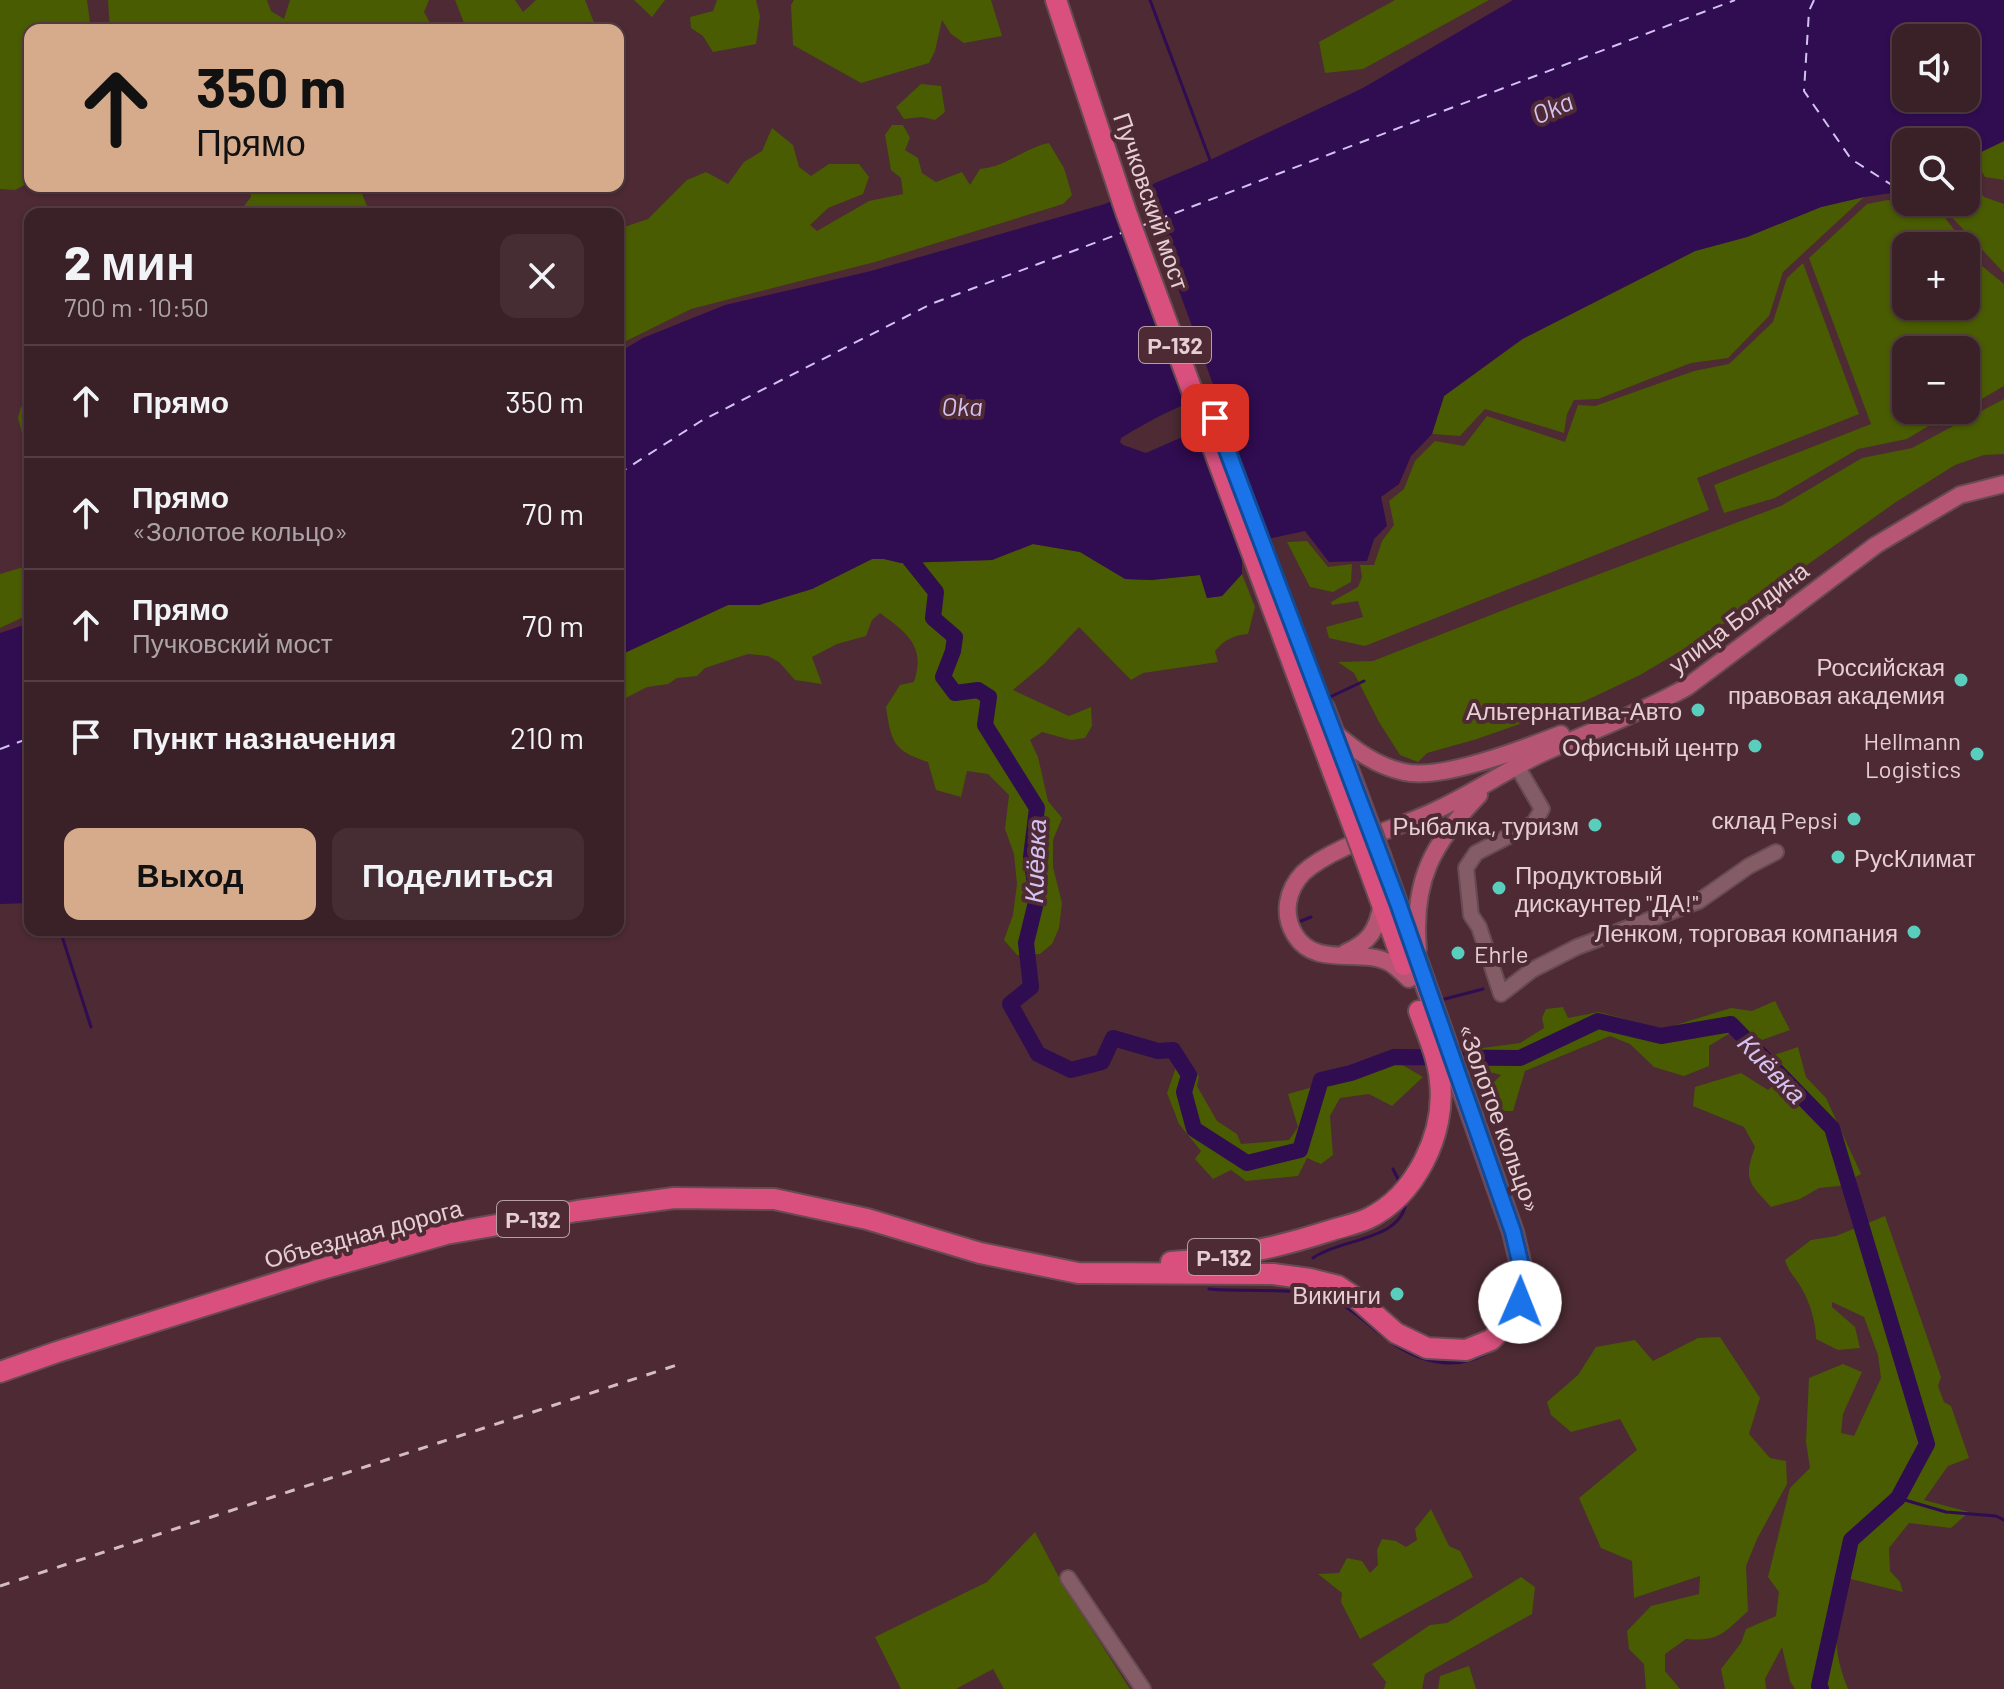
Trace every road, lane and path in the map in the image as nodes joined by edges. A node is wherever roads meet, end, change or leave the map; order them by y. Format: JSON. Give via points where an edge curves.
{"nodes":[{"id":1,"x":1056,"y":0,"type":"edge"},
{"id":2,"x":1071,"y":0,"type":"edge"},
{"id":3,"x":2004,"y":484,"type":"edge"},
{"id":4,"x":1308,"y":686,"type":"junction"},
{"id":5,"x":1624,"y":717,"type":"junction"},
{"id":6,"x":1333,"y":731,"type":"junction"},
{"id":7,"x":1517,"y":766,"type":"junction"},
{"id":8,"x":1340,"y":769,"type":"junction"},
{"id":9,"x":1494,"y":780,"type":"junction"},
{"id":10,"x":1776,"y":852,"type":"dead end"},
{"id":11,"x":1374,"y":860,"type":"junction"},
{"id":12,"x":1382,"y":904,"type":"junction"},
{"id":13,"x":1338,"y":957,"type":"junction"},
{"id":14,"x":1415,"y":977,"type":"junction"},
{"id":15,"x":1077,"y":1267,"type":"junction"},
{"id":16,"x":0,"y":1360,"type":"edge"},
{"id":17,"x":0,"y":1372,"type":"edge"},
{"id":18,"x":1068,"y":1578,"type":"dead end"},
{"id":19,"x":1143,"y":1689,"type":"edge"}],
"edges":[{"from":1,"to":4,"type":"highway","name":"Пучковский мост","number":"Р-132","via":[[1126,212]]},
{"from":2,"to":4,"type":"highway","name":"Пучковский мост","number":"Р-132"},
{"from":3,"to":5,"type":"main road","name":"улица Болдина","via":[[1960,495],[1876,545],[1687,687]]},
{"from":4,"to":6,"type":"highway","number":"Р-132"},
{"from":4,"to":8,"type":"highway","number":"Р-132"},
{"from":5,"to":6,"type":"main road","via":[[1443,771],[1405,773],[1374,762]]},
{"from":5,"to":7,"type":"main road","name":"улица Болдина"},
{"from":6,"to":8,"type":"highway","number":"Р-132"},
{"from":7,"to":9,"type":"main road","name":"улица Болдина"},
{"from":7,"to":10,"type":"street","via":[[1542,809],[1534,823],[1476,853],[1466,868],[1471,915],[1501,994],[1532,970],[1577,947],[1699,901]]},
{"from":8,"to":11,"type":"highway","number":"Р-132","bridge":true},
{"from":9,"to":13,"type":"main road","via":[[1365,839],[1301,875],[1288,903],[1293,932],[1316,953]]},
{"from":9,"to":14,"type":"main road","via":[[1456,817],[1429,862],[1417,906]]},
{"from":11,"to":12,"type":"highway","number":"Р-132"},
{"from":11,"to":14,"type":"highway","name":"«Золотое кольцо»","number":"Р-132"},
{"from":12,"to":13,"type":"main road","via":[[1370,939]]},
{"from":12,"to":14,"type":"highway","number":"Р-132"},
{"from":13,"to":14,"type":"main road","via":[[1367,956]]},
{"from":14,"to":15,"type":"highway","name":"«Золотое кольцо»","number":"Р-132","via":[[1441,1081],[1439,1118],[1429,1151],[1409,1185],[1384,1208],[1309,1238],[1222,1257]]},
{"from":14,"to":15,"type":"highway","name":"«Золотое кольцо»","number":"Р-132","via":[[1513,1232],[1522,1270],[1520,1302],[1491,1340],[1466,1350],[1427,1348],[1396,1333],[1338,1286],[1310,1279]]},
{"from":15,"to":16,"type":"highway","name":"Объездная дорога","number":"Р-132","via":[[871,1207],[775,1188],[673,1186],[445,1223],[301,1263]]},
{"from":15,"to":17,"type":"highway","name":"Объездная дорога","number":"Р-132","via":[[980,1253],[867,1219],[774,1199],[674,1198],[446,1234]]},
{"from":18,"to":19,"type":"street"}]}
